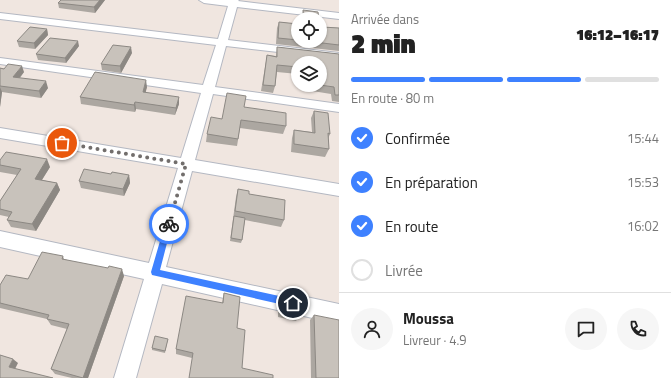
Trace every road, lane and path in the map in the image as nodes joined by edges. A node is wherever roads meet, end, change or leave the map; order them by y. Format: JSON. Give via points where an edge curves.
{"nodes":[{"id":1,"x":204,"y":0,"type":"edge"},
{"id":2,"x":233,"y":2,"type":"edge"},
{"id":3,"x":0,"y":16,"type":"edge"},
{"id":4,"x":339,"y":16,"type":"edge"},
{"id":5,"x":222,"y":42,"type":"junction"},
{"id":6,"x":339,"y":56,"type":"edge"},
{"id":7,"x":0,"y":61,"type":"edge"},
{"id":8,"x":208,"y":90,"type":"junction"},
{"id":9,"x":339,"y":108,"type":"edge"},
{"id":10,"x":0,"y":133,"type":"edge"},
{"id":11,"x":186,"y":164,"type":"junction"},
{"id":12,"x":339,"y":190,"type":"edge"},
{"id":13,"x":2,"y":244,"type":"edge"},
{"id":14,"x":155,"y":272,"type":"junction"},
{"id":15,"x":339,"y":314,"type":"edge"},
{"id":16,"x":125,"y":378,"type":"edge"}],
"edges":[{"from":1,"to":2,"type":"street"},
{"from":2,"to":4,"type":"street"},
{"from":2,"to":5,"type":"street"},
{"from":3,"to":5,"type":"street"},
{"from":5,"to":6,"type":"street"},
{"from":5,"to":8,"type":"street"},
{"from":7,"to":8,"type":"street"},
{"from":8,"to":9,"type":"street"},
{"from":8,"to":11,"type":"street"},
{"from":10,"to":11,"type":"street"},
{"from":11,"to":12,"type":"street"},
{"from":11,"to":14,"type":"street"},
{"from":13,"to":14,"type":"street"},
{"from":14,"to":15,"type":"street"},
{"from":14,"to":16,"type":"street"}]}
